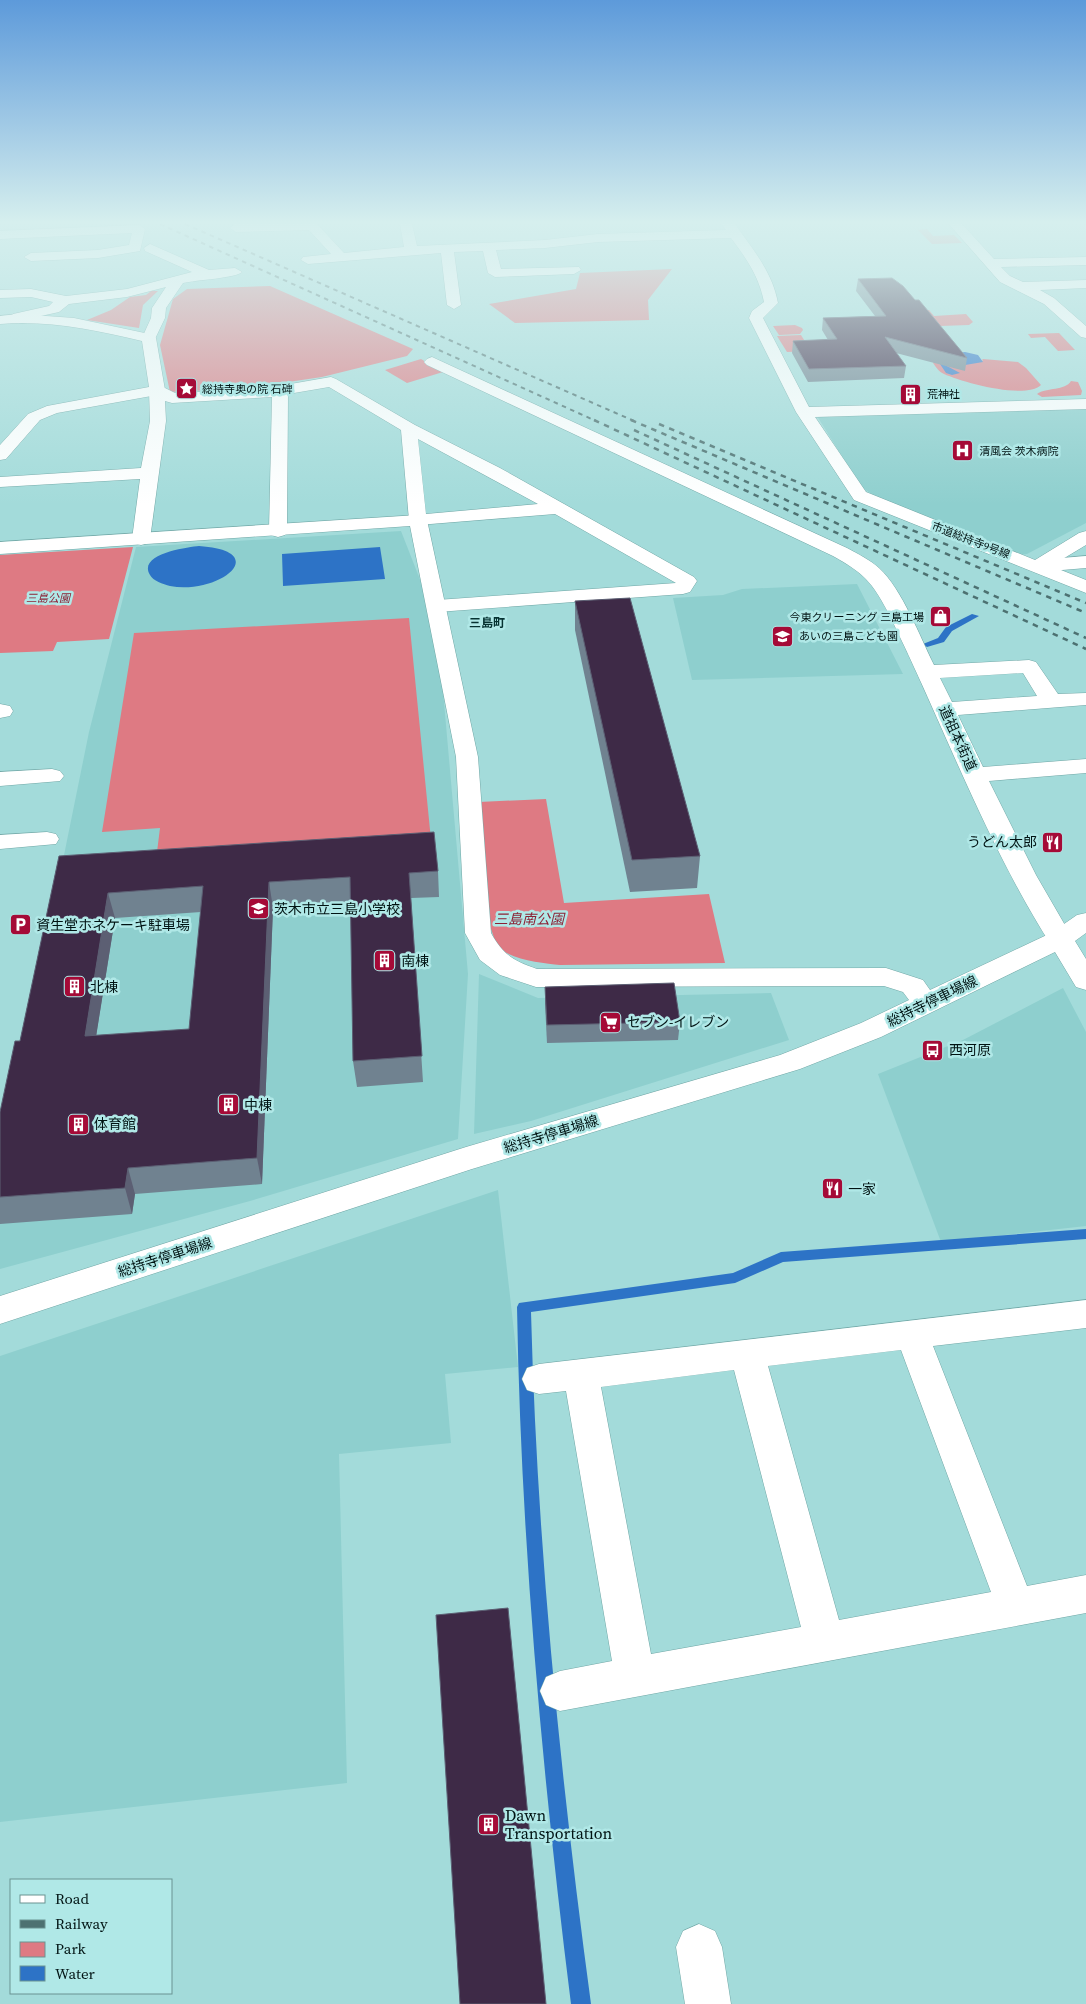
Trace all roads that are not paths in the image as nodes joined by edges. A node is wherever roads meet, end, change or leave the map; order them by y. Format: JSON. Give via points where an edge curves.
{"nodes":[{"id":1,"x":15,"y":318,"type":"edge"},
{"id":2,"x":67,"y":318,"type":"edge"},
{"id":3,"x":158,"y":318,"type":"edge"},
{"id":4,"x":756,"y":318,"type":"edge"},
{"id":5,"x":1069,"y":318,"type":"edge"},
{"id":6,"x":0,"y":320,"type":"edge"},
{"id":7,"x":1085,"y":331,"type":"edge"},
{"id":8,"x":149,"y":338,"type":"junction"},
{"id":9,"x":432,"y":362,"type":"dead end"},
{"id":10,"x":157,"y":390,"type":"junction"},
{"id":11,"x":280,"y":392,"type":"junction"},
{"id":12,"x":1086,"y":404,"type":"edge"},
{"id":13,"x":804,"y":412,"type":"junction"},
{"id":14,"x":409,"y":428,"type":"junction"},
{"id":15,"x":0,"y":456,"type":"edge"},
{"id":16,"x":149,"y":473,"type":"junction"},
{"id":17,"x":0,"y":482,"type":"edge"},
{"id":18,"x":557,"y":508,"type":"junction"},
{"id":19,"x":418,"y":520,"type":"junction"},
{"id":20,"x":278,"y":531,"type":"junction"},
{"id":21,"x":1086,"y":537,"type":"edge"},
{"id":22,"x":141,"y":539,"type":"junction"},
{"id":23,"x":0,"y":548,"type":"edge"},
{"id":24,"x":1086,"y":562,"type":"edge"},
{"id":25,"x":1038,"y":566,"type":"junction"},
{"id":26,"x":1086,"y":586,"type":"edge"},
{"id":27,"x":437,"y":606,"type":"junction"},
{"id":28,"x":927,"y":672,"type":"junction"},
{"id":29,"x":1086,"y":699,"type":"edge"},
{"id":30,"x":1052,"y":702,"type":"junction"},
{"id":31,"x":945,"y":709,"type":"junction"},
{"id":32,"x":1086,"y":766,"type":"edge"},
{"id":33,"x":975,"y":775,"type":"junction"},
{"id":34,"x":52,"y":776,"type":"dead end"},
{"id":35,"x":0,"y":779,"type":"edge"},
{"id":36,"x":47,"y":839,"type":"dead end"},
{"id":37,"x":0,"y":842,"type":"edge"},
{"id":38,"x":1086,"y":921,"type":"edge"},
{"id":39,"x":1060,"y":940,"type":"junction"},
{"id":40,"x":1086,"y":982,"type":"edge"},
{"id":41,"x":925,"y":1003,"type":"junction"},
{"id":42,"x":0,"y":1310,"type":"edge"},
{"id":43,"x":1086,"y":1314,"type":"edge"},
{"id":44,"x":912,"y":1335,"type":"junction"},
{"id":45,"x":747,"y":1354,"type":"junction"},
{"id":46,"x":581,"y":1374,"type":"junction"},
{"id":47,"x":539,"y":1379,"type":"dead end"},
{"id":48,"x":1086,"y":1594,"type":"edge"},
{"id":49,"x":1016,"y":1607,"type":"junction"},
{"id":50,"x":825,"y":1643,"type":"junction"},
{"id":51,"x":635,"y":1677,"type":"junction"},
{"id":52,"x":560,"y":1691,"type":"dead end"},
{"id":53,"x":699,"y":1947,"type":"dead end"},
{"id":54,"x":708,"y":2004,"type":"edge"}],
"edges":[{"from":1,"to":6,"type":"street"},
{"from":2,"to":8,"type":"street"},
{"from":3,"to":8,"type":"street"},
{"from":4,"to":13,"type":"street"},
{"from":5,"to":7,"type":"street"},
{"from":8,"to":10,"type":"street"},
{"from":9,"to":28,"type":"street","name":"道祖本街道","via":[[840,552],[871,571],[880,580],[903,621]]},
{"from":10,"to":11,"type":"street","via":[[172,398]]},
{"from":10,"to":15,"type":"street","via":[[53,409],[34,417]]},
{"from":10,"to":16,"type":"street","via":[[158,422]]},
{"from":11,"to":14,"type":"street","via":[[330,382]]},
{"from":11,"to":20,"type":"street"},
{"from":12,"to":13,"type":"street"},
{"from":13,"to":25,"type":"street","name":"市道総持寺9号線","via":[[860,496]]},
{"from":14,"to":18,"type":"street"},
{"from":14,"to":19,"type":"street"},
{"from":16,"to":17,"type":"street"},
{"from":16,"to":22,"type":"street"},
{"from":18,"to":19,"type":"street"},
{"from":18,"to":27,"type":"street","via":[[687,581],[683,588]]},
{"from":19,"to":20,"type":"street"},
{"from":19,"to":27,"type":"street"},
{"from":20,"to":22,"type":"street"},
{"from":21,"to":25,"type":"street"},
{"from":22,"to":23,"type":"street"},
{"from":24,"to":25,"type":"street","name":"市道総持寺9号線"},
{"from":25,"to":26,"type":"street"},
{"from":27,"to":41,"type":"street","via":[[467,757],[478,933],[489,954],[509,969],[536,978],[886,977],[913,986]]},
{"from":28,"to":30,"type":"street","via":[[1029,666]]},
{"from":28,"to":31,"type":"street","name":"道祖本街道"},
{"from":29,"to":30,"type":"street"},
{"from":30,"to":31,"type":"street"},
{"from":31,"to":33,"type":"street","name":"道祖本街道"},
{"from":32,"to":33,"type":"street"},
{"from":33,"to":39,"type":"street","name":"道祖本街道"},
{"from":34,"to":35,"type":"street"},
{"from":36,"to":37,"type":"street"},
{"from":38,"to":39,"type":"street","name":"総持寺停車場線"},
{"from":39,"to":40,"type":"street","name":"道祖本街道"},
{"from":39,"to":41,"type":"street","name":"総持寺停車場線"},
{"from":41,"to":42,"type":"street","name":"総持寺停車場線","via":[[871,1030],[790,1062],[466,1159]]},
{"from":43,"to":44,"type":"street"},
{"from":44,"to":45,"type":"street"},
{"from":44,"to":49,"type":"street"},
{"from":45,"to":46,"type":"street"},
{"from":45,"to":50,"type":"street"},
{"from":46,"to":47,"type":"street"},
{"from":46,"to":51,"type":"street"},
{"from":48,"to":49,"type":"street"},
{"from":49,"to":50,"type":"street"},
{"from":50,"to":51,"type":"street"},
{"from":51,"to":52,"type":"street"},
{"from":53,"to":54,"type":"street"}]}
